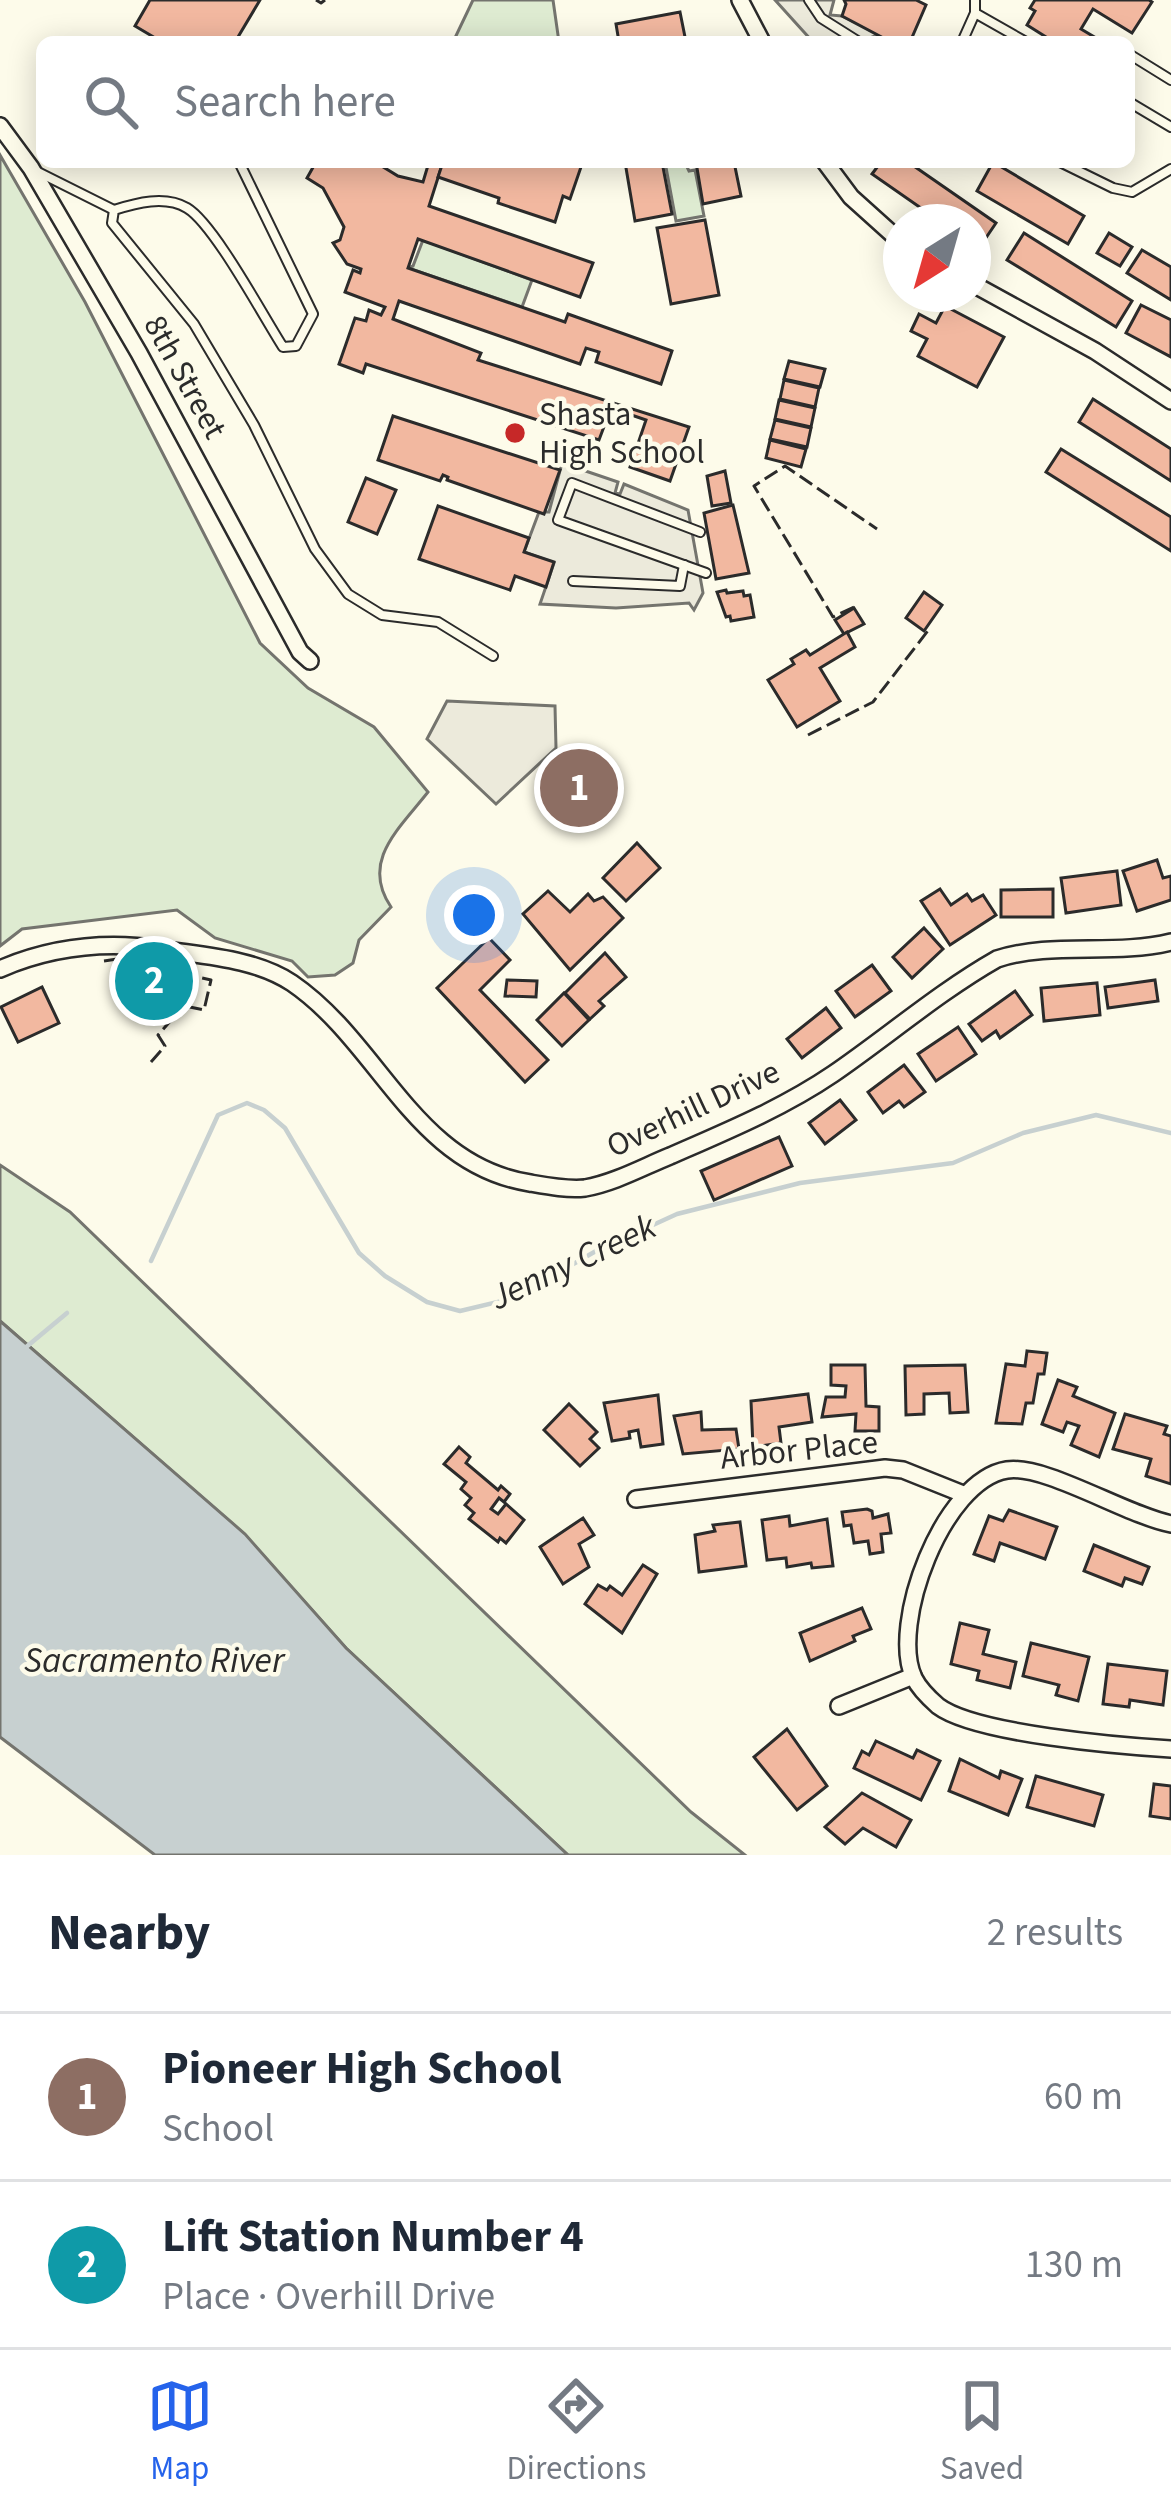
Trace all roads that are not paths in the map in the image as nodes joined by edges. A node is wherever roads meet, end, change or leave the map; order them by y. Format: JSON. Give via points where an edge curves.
{"nodes":[{"id":1,"x":740,"y":0,"type":"edge"},
{"id":2,"x":809,"y":0,"type":"edge"},
{"id":3,"x":975,"y":0,"type":"edge"},
{"id":4,"x":975,"y":13,"type":"junction"},
{"id":5,"x":759,"y":36,"type":"edge"},
{"id":6,"x":850,"y":36,"type":"edge"},
{"id":7,"x":965,"y":36,"type":"edge"},
{"id":8,"x":1015,"y":36,"type":"edge"},
{"id":9,"x":1135,"y":58,"type":"edge"},
{"id":10,"x":1171,"y":80,"type":"edge"},
{"id":11,"x":1135,"y":106,"type":"edge"},
{"id":12,"x":0,"y":126,"type":"edge"},
{"id":13,"x":1171,"y":127,"type":"edge"},
{"id":14,"x":31,"y":168,"type":"junction"},
{"id":15,"x":242,"y":168,"type":"edge"},
{"id":16,"x":829,"y":168,"type":"edge"},
{"id":17,"x":1072,"y":168,"type":"edge"},
{"id":18,"x":1171,"y":169,"type":"edge"},
{"id":19,"x":114,"y":210,"type":"junction"},
{"id":20,"x":883,"y":226,"type":"edge"},
{"id":21,"x":991,"y":294,"type":"edge"},
{"id":22,"x":1171,"y":401,"type":"edge"},
{"id":23,"x":700,"y":532,"type":"dead end"},
{"id":24,"x":684,"y":565,"type":"junction"},
{"id":25,"x":706,"y":573,"type":"dead end"},
{"id":26,"x":573,"y":581,"type":"dead end"},
{"id":27,"x":493,"y":656,"type":"dead end"},
{"id":28,"x":310,"y":662,"type":"dead end"},
{"id":29,"x":1171,"y":942,"type":"edge"},
{"id":30,"x":0,"y":969,"type":"edge"},
{"id":31,"x":963,"y":1494,"type":"junction"},
{"id":32,"x":636,"y":1499,"type":"dead end"},
{"id":33,"x":1171,"y":1524,"type":"edge"},
{"id":34,"x":913,"y":1676,"type":"junction"},
{"id":35,"x":839,"y":1706,"type":"dead end"},
{"id":36,"x":1171,"y":1748,"type":"edge"}],
"edges":[{"from":1,"to":5,"type":"street"},
{"from":2,"to":6,"type":"lane"},
{"from":3,"to":4,"type":"lane"},
{"from":4,"to":7,"type":"lane"},
{"from":4,"to":8,"type":"lane"},
{"from":9,"to":10,"type":"lane"},
{"from":11,"to":13,"type":"lane"},
{"from":12,"to":14,"type":"street","name":"8th Street"},
{"from":14,"to":19,"type":"lane"},
{"from":14,"to":28,"type":"street","name":"8th Street"},
{"from":15,"to":19,"type":"lane","via":[[313,314],[296,346],[284,346],[189,208],[166,201]]},
{"from":16,"to":20,"type":"street"},
{"from":17,"to":18,"type":"lane","via":[[1132,192]]},
{"from":19,"to":27,"type":"lane","via":[[112,223],[194,324],[347,594],[382,615],[438,622]]},
{"from":21,"to":22,"type":"street"},
{"from":23,"to":24,"type":"lane","via":[[572,483],[558,520]]},
{"from":24,"to":25,"type":"lane"},
{"from":24,"to":26,"type":"lane","via":[[680,586]]},
{"from":29,"to":30,"type":"street","name":"Overhill Drive","via":[[997,959],[790,1100],[580,1189],[510,1179],[452,1151],[421,1126],[345,1031],[269,971],[178,951],[90,946]]},
{"from":31,"to":32,"type":"street","name":"Arbor Place","via":[[885,1468]]},
{"from":31,"to":33,"type":"street","via":[[992,1475],[1022,1470]]},
{"from":31,"to":34,"type":"street","via":[[937,1534],[909,1622]]},
{"from":34,"to":35,"type":"street"},
{"from":34,"to":36,"type":"street","via":[[939,1706],[973,1722]]}]}
